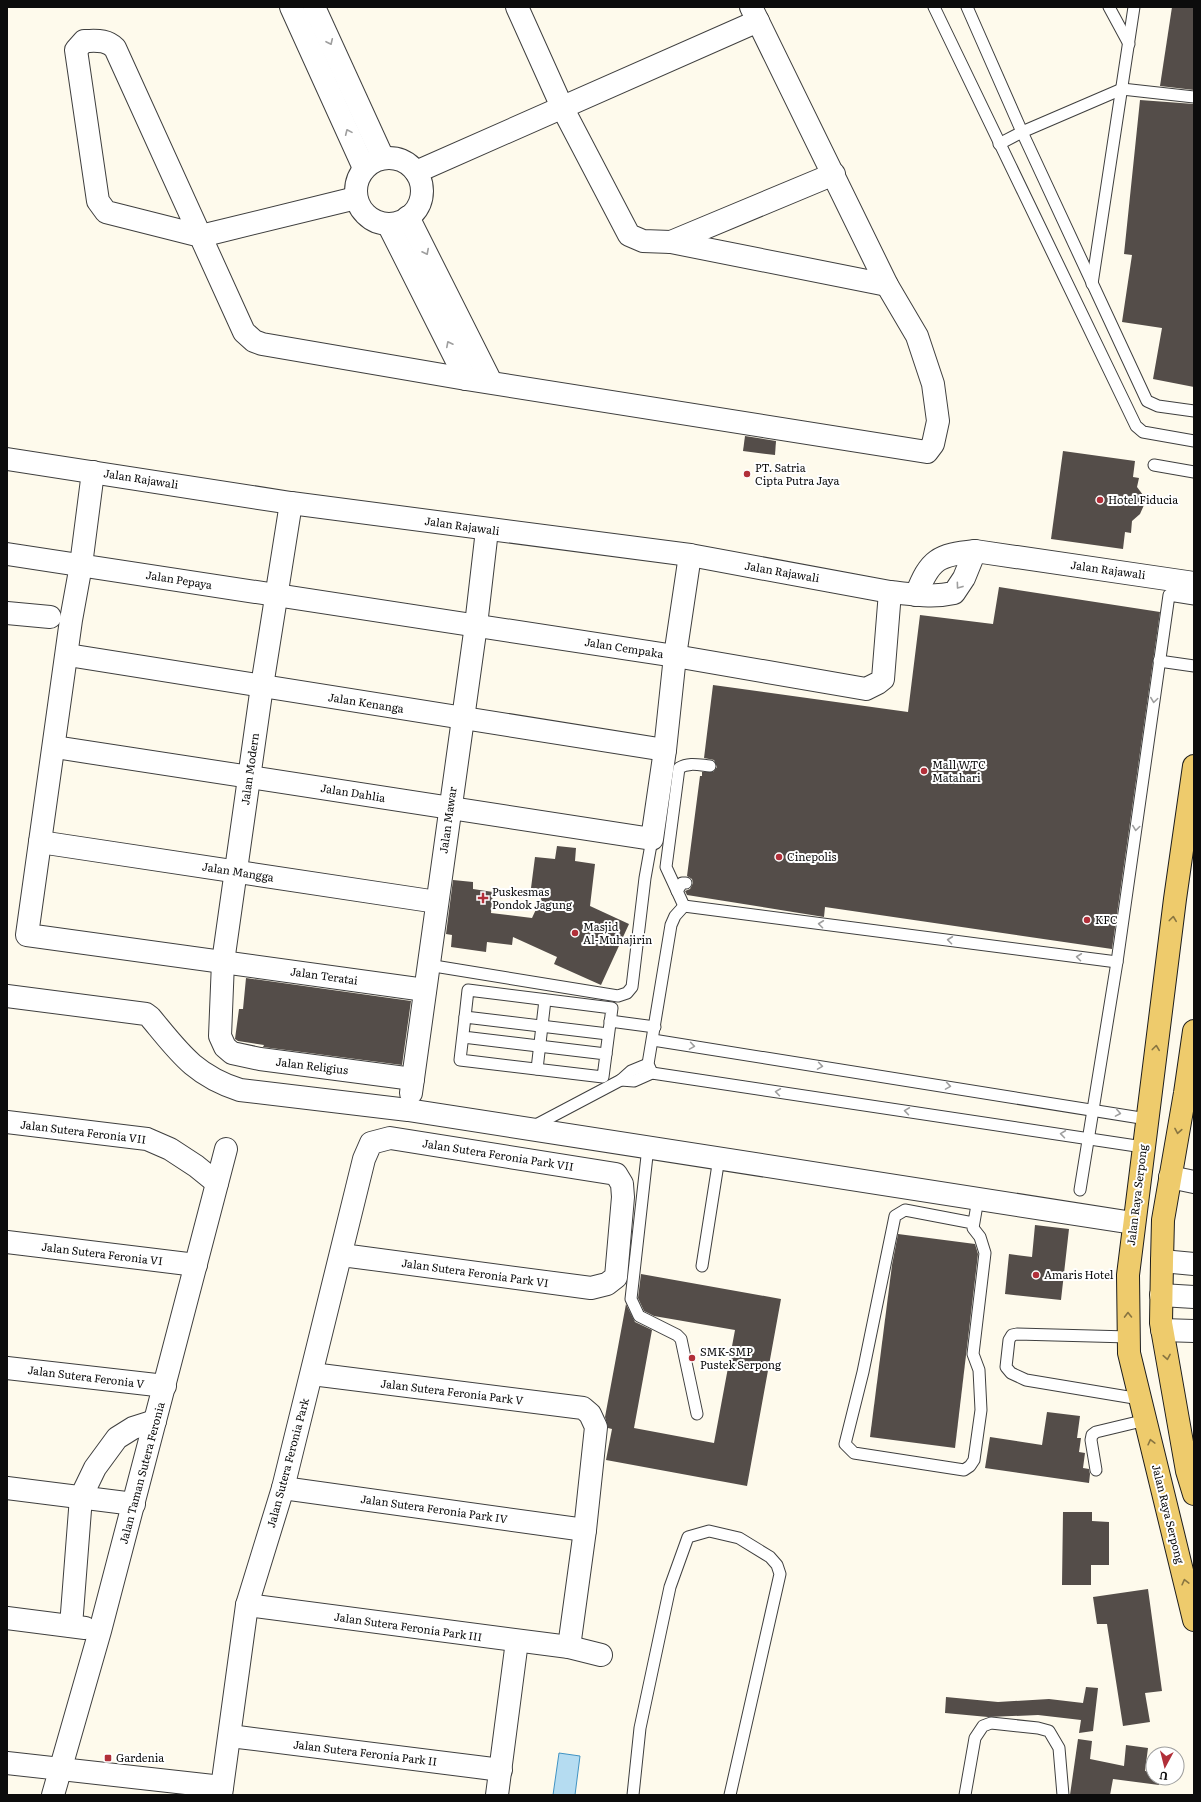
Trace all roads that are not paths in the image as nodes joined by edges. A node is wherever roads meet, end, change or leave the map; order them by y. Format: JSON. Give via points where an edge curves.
{"nodes":[{"id":1,"x":291,"y":7,"type":"edge"},
{"id":2,"x":314,"y":7,"type":"edge"},
{"id":3,"x":517,"y":7,"type":"edge"},
{"id":4,"x":934,"y":7,"type":"edge"},
{"id":5,"x":967,"y":7,"type":"edge"},
{"id":6,"x":1109,"y":7,"type":"edge"},
{"id":7,"x":1134,"y":7,"type":"edge"},
{"id":8,"x":754,"y":14,"type":"edge"},
{"id":9,"x":1128,"y":44,"type":"junction"},
{"id":10,"x":1122,"y":89,"type":"junction"},
{"id":11,"x":1194,"y":97,"type":"edge"},
{"id":12,"x":562,"y":107,"type":"junction"},
{"id":13,"x":1022,"y":132,"type":"junction"},
{"id":14,"x":999,"y":144,"type":"junction"},
{"id":15,"x":383,"y":158,"type":"junction"},
{"id":16,"x":364,"y":168,"type":"junction"},
{"id":17,"x":416,"y":172,"type":"junction"},
{"id":18,"x":834,"y":174,"type":"junction"},
{"id":19,"x":356,"y":198,"type":"junction"},
{"id":20,"x":408,"y":217,"type":"junction"},
{"id":21,"x":388,"y":224,"type":"junction"},
{"id":22,"x":201,"y":236,"type":"junction"},
{"id":23,"x":671,"y":242,"type":"junction"},
{"id":24,"x":1092,"y":284,"type":"junction"},
{"id":25,"x":887,"y":285,"type":"junction"},
{"id":26,"x":466,"y":379,"type":"junction"},
{"id":27,"x":491,"y":382,"type":"junction"},
{"id":28,"x":1194,"y":411,"type":"edge"},
{"id":29,"x":1194,"y":441,"type":"edge"},
{"id":30,"x":7,"y":459,"type":"edge"},
{"id":31,"x":1154,"y":465,"type":"dead end"},
{"id":32,"x":93,"y":472,"type":"junction"},
{"id":33,"x":1194,"y":472,"type":"edge"},
{"id":34,"x":291,"y":503,"type":"junction"},
{"id":35,"x":487,"y":530,"type":"junction"},
{"id":36,"x":975,"y":551,"type":"junction"},
{"id":37,"x":7,"y":554,"type":"edge"},
{"id":38,"x":690,"y":556,"type":"junction"},
{"id":39,"x":82,"y":565,"type":"junction"},
{"id":40,"x":1194,"y":583,"type":"edge"},
{"id":41,"x":890,"y":592,"type":"junction"},
{"id":42,"x":276,"y":595,"type":"junction"},
{"id":43,"x":916,"y":595,"type":"junction"},
{"id":44,"x":1194,"y":599,"type":"edge"},
{"id":45,"x":7,"y":613,"type":"edge"},
{"id":46,"x":50,"y":617,"type":"dead end"},
{"id":47,"x":476,"y":625,"type":"junction"},
{"id":48,"x":68,"y":655,"type":"junction"},
{"id":49,"x":675,"y":656,"type":"junction"},
{"id":50,"x":1159,"y":661,"type":"junction"},
{"id":51,"x":1194,"y":666,"type":"edge"},
{"id":52,"x":262,"y":686,"type":"junction"},
{"id":53,"x":462,"y":718,"type":"junction"},
{"id":54,"x":55,"y":747,"type":"junction"},
{"id":55,"x":665,"y":750,"type":"junction"},
{"id":56,"x":710,"y":766,"type":"dead end"},
{"id":57,"x":1194,"y":766,"type":"edge"},
{"id":58,"x":250,"y":777,"type":"junction"},
{"id":59,"x":450,"y":808,"type":"junction"},
{"id":60,"x":652,"y":839,"type":"junction"},
{"id":61,"x":40,"y":842,"type":"junction"},
{"id":62,"x":235,"y":872,"type":"junction"},
{"id":63,"x":686,"y":883,"type":"dead end"},
{"id":64,"x":677,"y":891,"type":"junction"},
{"id":65,"x":437,"y":902,"type":"junction"},
{"id":66,"x":684,"y":906,"type":"junction"},
{"id":67,"x":223,"y":962,"type":"junction"},
{"id":68,"x":1117,"y":962,"type":"junction"},
{"id":69,"x":428,"y":965,"type":"junction"},
{"id":70,"x":425,"y":990,"type":"junction"},
{"id":71,"x":7,"y":996,"type":"edge"},
{"id":72,"x":545,"y":1000,"type":"junction"},
{"id":73,"x":465,"y":1017,"type":"junction"},
{"id":74,"x":610,"y":1021,"type":"junction"},
{"id":75,"x":542,"y":1026,"type":"junction"},
{"id":76,"x":655,"y":1027,"type":"junction"},
{"id":77,"x":1194,"y":1031,"type":"edge"},
{"id":78,"x":608,"y":1034,"type":"junction"},
{"id":79,"x":220,"y":1036,"type":"joint"},
{"id":80,"x":463,"y":1037,"type":"junction"},
{"id":81,"x":653,"y":1040,"type":"junction"},
{"id":82,"x":540,"y":1046,"type":"junction"},
{"id":83,"x":606,"y":1054,"type":"junction"},
{"id":84,"x":650,"y":1068,"type":"junction"},
{"id":85,"x":537,"y":1069,"type":"junction"},
{"id":86,"x":413,"y":1079,"type":"junction"},
{"id":87,"x":1152,"y":1087,"type":"junction"},
{"id":88,"x":1185,"y":1093,"type":"junction"},
{"id":89,"x":1092,"y":1109,"type":"junction"},
{"id":90,"x":408,"y":1110,"type":"junction"},
{"id":91,"x":1147,"y":1119,"type":"junction"},
{"id":92,"x":7,"y":1122,"type":"edge"},
{"id":93,"x":528,"y":1129,"type":"junction"},
{"id":94,"x":1088,"y":1138,"type":"junction"},
{"id":95,"x":380,"y":1140,"type":"joint"},
{"id":96,"x":648,"y":1147,"type":"junction"},
{"id":97,"x":1143,"y":1147,"type":"junction"},
{"id":98,"x":226,"y":1149,"type":"dead end"},
{"id":99,"x":719,"y":1158,"type":"junction"},
{"id":100,"x":1170,"y":1177,"type":"junction"},
{"id":101,"x":1194,"y":1182,"type":"edge"},
{"id":102,"x":217,"y":1183,"type":"junction"},
{"id":103,"x":1080,"y":1190,"type":"dead end"},
{"id":104,"x":978,"y":1199,"type":"junction"},
{"id":105,"x":973,"y":1223,"type":"junction"},
{"id":106,"x":1133,"y":1223,"type":"junction"},
{"id":107,"x":7,"y":1242,"type":"edge"},
{"id":108,"x":342,"y":1255,"type":"junction"},
{"id":109,"x":1162,"y":1261,"type":"junction"},
{"id":110,"x":1194,"y":1264,"type":"edge"},
{"id":111,"x":196,"y":1265,"type":"junction"},
{"id":112,"x":702,"y":1266,"type":"dead end"},
{"id":113,"x":607,"y":1284,"type":"joint"},
{"id":114,"x":1161,"y":1295,"type":"junction"},
{"id":115,"x":1194,"y":1296,"type":"edge"},
{"id":116,"x":1162,"y":1330,"type":"junction"},
{"id":117,"x":1194,"y":1331,"type":"edge"},
{"id":118,"x":1129,"y":1337,"type":"junction"},
{"id":119,"x":7,"y":1368,"type":"edge"},
{"id":120,"x":312,"y":1374,"type":"junction"},
{"id":121,"x":164,"y":1386,"type":"junction"},
{"id":122,"x":1140,"y":1399,"type":"junction"},
{"id":123,"x":697,"y":1414,"type":"dead end"},
{"id":124,"x":1146,"y":1420,"type":"junction"},
{"id":125,"x":155,"y":1421,"type":"junction"},
{"id":126,"x":1096,"y":1470,"type":"dead end"},
{"id":127,"x":7,"y":1488,"type":"edge"},
{"id":128,"x":283,"y":1488,"type":"junction"},
{"id":129,"x":1194,"y":1494,"type":"edge"},
{"id":130,"x":81,"y":1497,"type":"junction"},
{"id":131,"x":134,"y":1504,"type":"junction"},
{"id":132,"x":585,"y":1530,"type":"junction"},
{"id":133,"x":247,"y":1605,"type":"junction"},
{"id":134,"x":7,"y":1618,"type":"edge"},
{"id":135,"x":1194,"y":1620,"type":"edge"},
{"id":136,"x":71,"y":1626,"type":"junction"},
{"id":137,"x":100,"y":1631,"type":"junction"},
{"id":138,"x":517,"y":1641,"type":"junction"},
{"id":139,"x":569,"y":1647,"type":"junction"},
{"id":140,"x":601,"y":1655,"type":"dead end"},
{"id":141,"x":230,"y":1736,"type":"junction"},
{"id":142,"x":7,"y":1763,"type":"edge"},
{"id":143,"x":60,"y":1768,"type":"junction"},
{"id":144,"x":501,"y":1770,"type":"junction"},
{"id":145,"x":221,"y":1791,"type":"edge"},
{"id":146,"x":53,"y":1795,"type":"edge"},
{"id":147,"x":497,"y":1795,"type":"edge"},
{"id":148,"x":633,"y":1795,"type":"edge"},
{"id":149,"x":730,"y":1795,"type":"edge"},
{"id":150,"x":965,"y":1795,"type":"edge"},
{"id":151,"x":1063,"y":1795,"type":"edge"}],
"edges":[{"from":16,"to":1,"type":"street","one_way":true},
{"from":2,"to":15,"type":"street","one_way":true},
{"from":3,"to":12,"type":"street"},
{"from":4,"to":14,"type":"lane"},
{"from":5,"to":13,"type":"lane"},
{"from":6,"to":9,"type":"lane"},
{"from":7,"to":9,"type":"lane"},
{"from":8,"to":12,"type":"street"},
{"from":8,"to":18,"type":"street"},
{"from":9,"to":10,"type":"lane"},
{"from":10,"to":11,"type":"lane"},
{"from":10,"to":13,"type":"lane"},
{"from":10,"to":24,"type":"lane"},
{"from":12,"to":17,"type":"street"},
{"from":12,"to":23,"type":"street","via":[[629,235],[643,241]]},
{"from":13,"to":14,"type":"lane"},
{"from":13,"to":24,"type":"lane"},
{"from":14,"to":29,"type":"lane","via":[[1136,426],[1143,432]]},
{"from":15,"to":16,"type":"street","via":[[373,161]]},
{"from":15,"to":17,"type":"street","via":[[405,162]]},
{"from":16,"to":19,"type":"street","via":[[358,177]]},
{"from":17,"to":20,"type":"street","via":[[422,189],[421,200]]},
{"from":18,"to":23,"type":"street"},
{"from":18,"to":25,"type":"street"},
{"from":19,"to":21,"type":"street","via":[[360,208],[368,216],[377,222]]},
{"from":19,"to":22,"type":"street"},
{"from":20,"to":21,"type":"street"},
{"from":20,"to":27,"type":"street","one_way":true},
{"from":26,"to":21,"type":"street","one_way":true},
{"from":22,"to":22,"type":"street","via":[[115,48],[102,40],[84,41],[76,50],[98,201],[101,207],[106,212]]},
{"from":22,"to":26,"type":"street","via":[[244,332],[254,341]]},
{"from":23,"to":25,"type":"street"},
{"from":24,"to":28,"type":"lane","via":[[1147,401],[1158,406]]},
{"from":25,"to":27,"type":"street","via":[[916,336],[933,384],[938,421],[933,444],[927,452]]},
{"from":26,"to":27,"type":"street"},
{"from":30,"to":32,"type":"street","name":"Jalan Rajawali"},
{"from":31,"to":33,"type":"lane"},
{"from":32,"to":34,"type":"street","name":"Jalan Rajawali"},
{"from":32,"to":39,"type":"street"},
{"from":34,"to":35,"type":"street","name":"Jalan Rajawali"},
{"from":34,"to":42,"type":"street","name":"Jalan Modern"},
{"from":35,"to":38,"type":"street","name":"Jalan Rajawali"},
{"from":35,"to":47,"type":"street","name":"Jalan Mawar"},
{"from":36,"to":40,"type":"street","name":"Jalan Rajawali"},
{"from":36,"to":43,"type":"street","name":"Jalan Rajawali","via":[[950,554],[935,562],[925,573]]},
{"from":36,"to":43,"type":"street","name":"Jalan Rajawali","one_way":true,"via":[[964,578],[954,593],[938,597]]},
{"from":37,"to":39,"type":"street","name":"Jalan Pepaya"},
{"from":38,"to":41,"type":"street","name":"Jalan Rajawali"},
{"from":38,"to":49,"type":"street"},
{"from":39,"to":42,"type":"street","name":"Jalan Pepaya"},
{"from":39,"to":48,"type":"street","via":[[71,620]]},
{"from":41,"to":43,"type":"street","name":"Jalan Rajawali"},
{"from":41,"to":49,"type":"street","name":"Jalan Cempaka","via":[[883,679],[866,689]]},
{"from":42,"to":47,"type":"street","name":"Jalan Cempaka"},
{"from":42,"to":52,"type":"street","name":"Jalan Modern"},
{"from":44,"to":50,"type":"lane","via":[[1169,596]]},
{"from":45,"to":46,"type":"street"},
{"from":47,"to":49,"type":"street","name":"Jalan Cempaka"},
{"from":47,"to":53,"type":"street","name":"Jalan Mawar"},
{"from":48,"to":52,"type":"street","name":"Jalan Kenanga"},
{"from":48,"to":54,"type":"street"},
{"from":49,"to":55,"type":"street"},
{"from":50,"to":51,"type":"lane"},
{"from":50,"to":68,"type":"lane","one_way":true},
{"from":52,"to":53,"type":"street","name":"Jalan Kenanga"},
{"from":52,"to":58,"type":"street","name":"Jalan Modern"},
{"from":53,"to":55,"type":"street","name":"Jalan Kenanga"},
{"from":53,"to":59,"type":"street","name":"Jalan Mawar"},
{"from":54,"to":58,"type":"street","name":"Jalan Dahlia"},
{"from":54,"to":61,"type":"street"},
{"from":55,"to":60,"type":"street"},
{"from":56,"to":64,"type":"lane","via":[[685,764],[679,768],[666,867]]},
{"from":87,"to":57,"type":"main road","name":"Jalan Raya Serpong","one_way":true},
{"from":58,"to":59,"type":"street","name":"Jalan Dahlia"},
{"from":58,"to":62,"type":"street","name":"Jalan Modern"},
{"from":59,"to":60,"type":"street","name":"Jalan Dahlia"},
{"from":59,"to":65,"type":"street","name":"Jalan Mawar"},
{"from":60,"to":69,"type":"lane","via":[[632,987],[627,993],[618,996]]},
{"from":61,"to":62,"type":"street","name":"Jalan Mangga"},
{"from":61,"to":67,"type":"street","name":"Jalan Teratai","via":[[28,935]]},
{"from":62,"to":65,"type":"street","name":"Jalan Mangga"},
{"from":62,"to":67,"type":"street","name":"Jalan Modern"},
{"from":63,"to":64,"type":"lane","via":[[682,883]]},
{"from":64,"to":66,"type":"lane"},
{"from":65,"to":69,"type":"street","name":"Jalan Mawar"},
{"from":68,"to":66,"type":"lane","one_way":true},
{"from":66,"to":76,"type":"lane","via":[[671,925]]},
{"from":67,"to":70,"type":"street","name":"Jalan Teratai"},
{"from":67,"to":79,"type":"street","name":"Jalan Modern"},
{"from":68,"to":89,"type":"lane"},
{"from":69,"to":70,"type":"street","name":"Jalan Mawar"},
{"from":70,"to":86,"type":"street","name":"Jalan Mawar"},
{"from":71,"to":90,"type":"street","via":[[146,1014],[187,1062],[220,1084],[240,1090]]},
{"from":72,"to":73,"type":"lane","via":[[468,990]]},
{"from":72,"to":74,"type":"lane","via":[[612,1008]]},
{"from":72,"to":75,"type":"lane"},
{"from":73,"to":75,"type":"lane"},
{"from":73,"to":80,"type":"lane"},
{"from":74,"to":76,"type":"lane"},
{"from":74,"to":78,"type":"lane"},
{"from":75,"to":78,"type":"lane"},
{"from":75,"to":82,"type":"lane"},
{"from":76,"to":81,"type":"lane"},
{"from":77,"to":88,"type":"main road"},
{"from":78,"to":83,"type":"lane"},
{"from":79,"to":86,"type":"street","name":"Jalan Religius","via":[[225,1047],[232,1053]]},
{"from":80,"to":82,"type":"lane"},
{"from":80,"to":85,"type":"lane","via":[[460,1060]]},
{"from":81,"to":84,"type":"lane"},
{"from":81,"to":89,"type":"lane","one_way":true},
{"from":82,"to":83,"type":"lane"},
{"from":82,"to":85,"type":"lane"},
{"from":83,"to":85,"type":"lane","via":[[603,1077]]},
{"from":84,"to":93,"type":"lane","via":[[634,1081],[621,1080]]},
{"from":94,"to":84,"type":"lane","one_way":true},
{"from":86,"to":90,"type":"street","name":"Jalan Mawar"},
{"from":87,"to":88,"type":"main road"},
{"from":87,"to":91,"type":"main road","name":"Jalan Raya Serpong"},
{"from":88,"to":100,"type":"main road","one_way":true},
{"from":89,"to":91,"type":"lane","one_way":true},
{"from":89,"to":94,"type":"lane"},
{"from":90,"to":93,"type":"street"},
{"from":91,"to":97,"type":"main road","name":"Jalan Raya Serpong"},
{"from":92,"to":102,"type":"street","name":"Jalan Sutera Feronia VII","via":[[147,1139],[170,1149]]},
{"from":93,"to":96,"type":"street"},
{"from":94,"to":97,"type":"lane"},
{"from":94,"to":103,"type":"lane"},
{"from":95,"to":108,"type":"street","name":"Jalan Sutera Feronia Park","via":[[371,1144],[364,1159]]},
{"from":95,"to":113,"type":"street","name":"Jalan Sutera Feronia Park VII","via":[[390,1138],[616,1174],[622,1184],[623,1197],[616,1277]]},
{"from":96,"to":99,"type":"street"},
{"from":96,"to":123,"type":"lane","via":[[631,1300],[639,1316],[681,1339]]},
{"from":97,"to":106,"type":"main road","name":"Jalan Raya Serpong"},
{"from":98,"to":102,"type":"street","name":"Jalan Taman Sutera Feronia"},
{"from":99,"to":104,"type":"street"},
{"from":99,"to":112,"type":"lane"},
{"from":100,"to":101,"type":"street"},
{"from":100,"to":109,"type":"main road","via":[[1163,1220]]},
{"from":102,"to":111,"type":"street","name":"Jalan Taman Sutera Feronia"},
{"from":104,"to":105,"type":"lane"},
{"from":104,"to":106,"type":"street"},
{"from":105,"to":105,"type":"lane","via":[[985,1253],[973,1354],[979,1370],[981,1410],[974,1460],[964,1470],[854,1453],[844,1444],[895,1216],[905,1210]]},
{"from":118,"to":106,"type":"main road","name":"Jalan Raya Serpong","one_way":true,"via":[[1128,1276]]},
{"from":107,"to":111,"type":"street","name":"Jalan Sutera Feronia VI"},
{"from":108,"to":113,"type":"street","name":"Jalan Sutera Feronia Park VI","via":[[591,1288]]},
{"from":108,"to":120,"type":"street","name":"Jalan Sutera Feronia Park"},
{"from":109,"to":110,"type":"street"},
{"from":109,"to":114,"type":"main road"},
{"from":111,"to":121,"type":"street","name":"Jalan Taman Sutera Feronia"},
{"from":114,"to":115,"type":"street"},
{"from":114,"to":116,"type":"main road"},
{"from":116,"to":117,"type":"street"},
{"from":116,"to":129,"type":"main road","one_way":true,"via":[[1187,1470]]},
{"from":118,"to":122,"type":"main road","name":"Jalan Raya Serpong"},
{"from":118,"to":122,"type":"lane","via":[[1017,1334],[1009,1340],[1006,1367],[1011,1374],[1026,1380]]},
{"from":119,"to":121,"type":"street","name":"Jalan Sutera Feronia V"},
{"from":120,"to":128,"type":"street","name":"Jalan Sutera Feronia Park"},
{"from":120,"to":132,"type":"street","name":"Jalan Sutera Feronia Park V","via":[[582,1408],[590,1414],[596,1427]]},
{"from":121,"to":125,"type":"street","name":"Jalan Taman Sutera Feronia"},
{"from":122,"to":124,"type":"main road","name":"Jalan Raya Serpong"},
{"from":124,"to":126,"type":"lane","via":[[1092,1435]]},
{"from":135,"to":124,"type":"main road","name":"Jalan Raya Serpong","one_way":true},
{"from":125,"to":130,"type":"street","via":[[133,1428],[117,1438],[95,1468]]},
{"from":125,"to":131,"type":"street","name":"Jalan Taman Sutera Feronia"},
{"from":127,"to":130,"type":"street"},
{"from":128,"to":132,"type":"street","name":"Jalan Sutera Feronia Park IV"},
{"from":128,"to":133,"type":"street","name":"Jalan Sutera Feronia Park"},
{"from":130,"to":131,"type":"street"},
{"from":130,"to":136,"type":"street"},
{"from":131,"to":137,"type":"street","name":"Jalan Taman Sutera Feronia"},
{"from":132,"to":139,"type":"street"},
{"from":133,"to":138,"type":"street","name":"Jalan Sutera Feronia Park III"},
{"from":133,"to":141,"type":"street","name":"Jalan Sutera Feronia Park"},
{"from":134,"to":136,"type":"street"},
{"from":136,"to":137,"type":"street"},
{"from":137,"to":143,"type":"street","name":"Jalan Taman Sutera Feronia"},
{"from":138,"to":139,"type":"street","name":"Jalan Sutera Feronia Park III"},
{"from":138,"to":144,"type":"street"},
{"from":139,"to":140,"type":"street","name":"Jalan Sutera Feronia Park III"},
{"from":141,"to":144,"type":"street","name":"Jalan Sutera Feronia Park II"},
{"from":141,"to":145,"type":"street","name":"Jalan Sutera Feronia Park"},
{"from":142,"to":143,"type":"street"},
{"from":143,"to":145,"type":"street"},
{"from":143,"to":146,"type":"street","name":"Jalan Taman Sutera Feronia"},
{"from":144,"to":147,"type":"street"},
{"from":148,"to":149,"type":"lane","via":[[640,1728],[670,1587],[688,1537],[709,1531],[739,1538],[770,1557],[780,1574]]},
{"from":150,"to":151,"type":"lane","via":[[975,1738],[983,1726],[991,1723],[1049,1731],[1059,1748]]}]}
